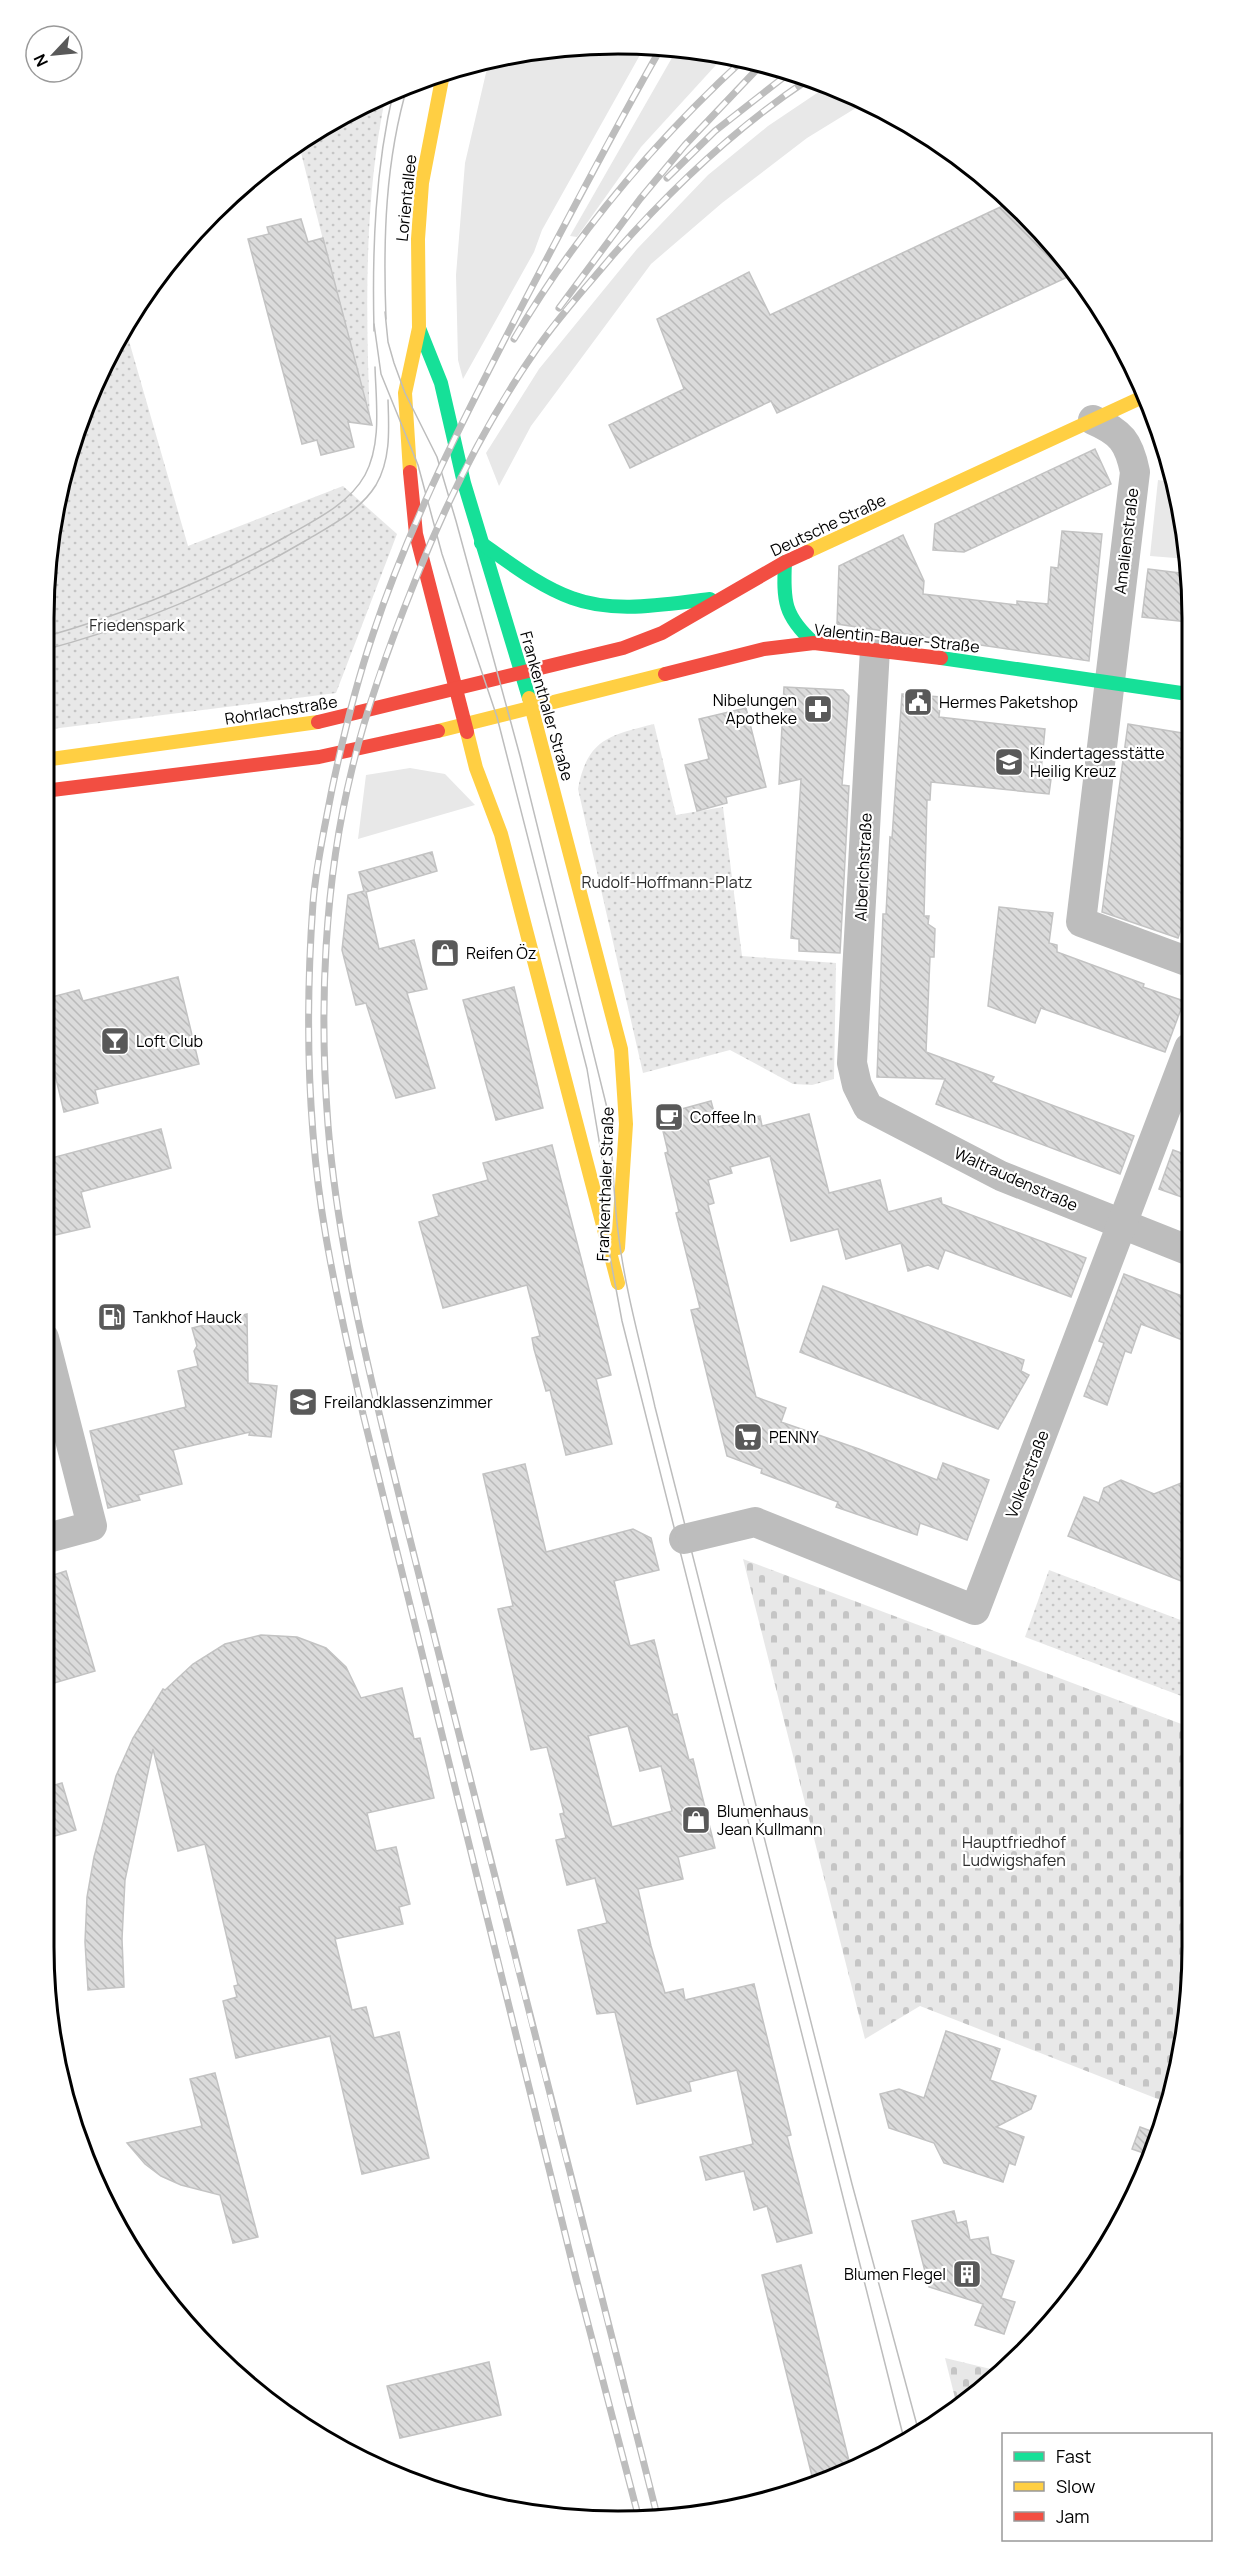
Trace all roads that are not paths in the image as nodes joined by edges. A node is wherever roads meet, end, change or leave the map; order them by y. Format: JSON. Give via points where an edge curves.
{"nodes":[{"id":1,"x":441,"y":83,"type":"edge"},
{"id":2,"x":419,"y":328,"type":"junction"},
{"id":3,"x":1138,"y":399,"type":"edge"},
{"id":4,"x":1093,"y":420,"type":"junction"},
{"id":5,"x":481,"y":543,"type":"junction"},
{"id":6,"x":785,"y":562,"type":"junction"},
{"id":7,"x":724,"y":597,"type":"junction"},
{"id":8,"x":814,"y":643,"type":"junction"},
{"id":9,"x":875,"y":649,"type":"junction"},
{"id":10,"x":521,"y":674,"type":"junction"},
{"id":11,"x":1109,"y":682,"type":"junction"},
{"id":12,"x":455,"y":689,"type":"junction"},
{"id":13,"x":1182,"y":693,"type":"edge"},
{"id":14,"x":532,"y":708,"type":"junction"},
{"id":15,"x":465,"y":725,"type":"junction"},
{"id":16,"x":54,"y":759,"type":"edge"},
{"id":17,"x":54,"y":790,"type":"edge"},
{"id":18,"x":1182,"y":959,"type":"edge"},
{"id":19,"x":1182,"y":1067,"type":"edge"},
{"id":20,"x":857,"y":1085,"type":"joint"},
{"id":21,"x":1122,"y":1226,"type":"junction"},
{"id":22,"x":1182,"y":1248,"type":"edge"},
{"id":23,"x":54,"y":1377,"type":"edge"},
{"id":24,"x":54,"y":1536,"type":"edge"},
{"id":25,"x":684,"y":1539,"type":"dead end"}],
"edges":[{"from":1,"to":2,"type":"main road","name":"Lorientallee","via":[[422,183]]},
{"from":2,"to":5,"type":"main road","name":"Frankenthaler Straße","via":[[441,383]]},
{"from":2,"to":12,"type":"main road","name":"Frankenthaler Straße","via":[[405,393],[406,434],[416,534]]},
{"from":3,"to":4,"type":"main road","name":"Deutsche Straße"},
{"from":4,"to":6,"type":"main road","name":"Deutsche Straße"},
{"from":4,"to":11,"type":"street","name":"Amalienstraße","via":[[1123,438],[1135,472]]},
{"from":5,"to":7,"type":"main road","via":[[546,586],[578,601],[641,606]]},
{"from":5,"to":10,"type":"main road","name":"Frankenthaler Straße"},
{"from":6,"to":7,"type":"main road","name":"Deutsche Straße"},
{"from":6,"to":8,"type":"main road","via":[[783,598],[788,614],[795,627]]},
{"from":7,"to":10,"type":"main road","name":"Deutsche Straße","via":[[662,633],[623,648]]},
{"from":8,"to":9,"type":"main road","name":"Valentin-Bauer-Straße"},
{"from":8,"to":14,"type":"main road","name":"Valentin-Bauer-Straße","via":[[764,649]]},
{"from":9,"to":11,"type":"main road","name":"Valentin-Bauer-Straße"},
{"from":9,"to":20,"type":"street","name":"Alberichstraße","via":[[852,1064]]},
{"from":10,"to":12,"type":"main road","name":"Rohrlachstraße"},
{"from":10,"to":14,"type":"main road","name":"Frankenthaler Straße"},
{"from":11,"to":13,"type":"main road","name":"Valentin-Bauer-Straße"},
{"from":11,"to":18,"type":"street","name":"Amalienstraße","via":[[1081,922]]},
{"from":12,"to":15,"type":"main road","name":"Frankenthaler Straße"},
{"from":12,"to":16,"type":"main road","name":"Rohrlachstraße","via":[[333,720]]},
{"from":14,"to":15,"type":"main road","name":"Valentin-Bauer-Straße"},
{"from":14,"to":15,"type":"main road","name":"Frankenthaler Straße","via":[[621,1049],[626,1124],[618,1283],[501,834],[476,768]]},
{"from":15,"to":17,"type":"main road","via":[[319,757]]},
{"from":19,"to":21,"type":"street","name":"Volkerstraße"},
{"from":20,"to":21,"type":"street","name":"Waltraudenstraße","via":[[868,1107],[1001,1176]]},
{"from":21,"to":22,"type":"street","name":"Waltraudenstraße"},
{"from":21,"to":25,"type":"street","name":"Volkerstraße","via":[[975,1610],[755,1522]]},
{"from":23,"to":24,"type":"street","via":[[92,1526]]}]}
